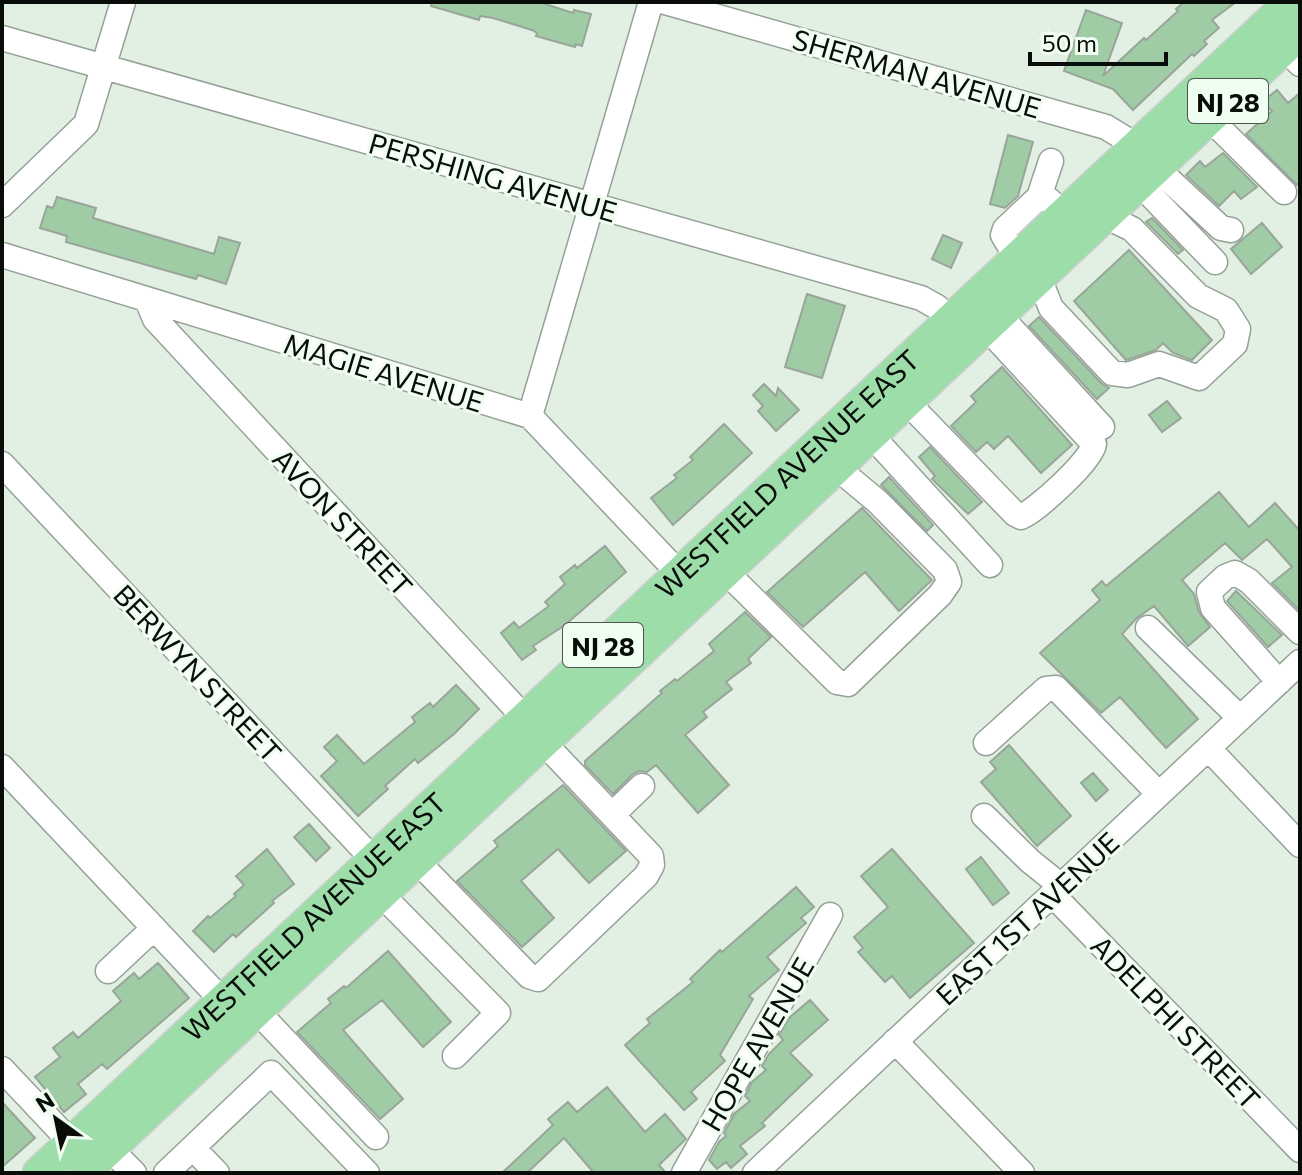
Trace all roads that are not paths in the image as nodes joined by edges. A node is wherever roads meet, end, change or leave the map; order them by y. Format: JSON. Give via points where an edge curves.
{"nodes":[{"id":1,"x":123,"y":2,"type":"edge"},
{"id":2,"x":651,"y":2,"type":"edge"},
{"id":3,"x":665,"y":2,"type":"edge"},
{"id":4,"x":1291,"y":2,"type":"edge"},
{"id":5,"x":2,"y":38,"type":"edge"},
{"id":6,"x":1295,"y":48,"type":"edge"},
{"id":7,"x":103,"y":67,"type":"junction"},
{"id":8,"x":1209,"y":118,"type":"junction"},
{"id":9,"x":1051,"y":161,"type":"dead end"},
{"id":10,"x":1143,"y":167,"type":"junction"},
{"id":11,"x":1284,"y":192,"type":"dead end"},
{"id":12,"x":2,"y":205,"type":"edge"},
{"id":13,"x":592,"y":205,"type":"junction"},
{"id":14,"x":1051,"y":206,"type":"junction"},
{"id":15,"x":1105,"y":216,"type":"junction"},
{"id":16,"x":1231,"y":230,"type":"dead end"},
{"id":17,"x":2,"y":255,"type":"edge"},
{"id":18,"x":1215,"y":262,"type":"dead end"},
{"id":19,"x":1028,"y":268,"type":"junction"},
{"id":20,"x":147,"y":300,"type":"junction"},
{"id":21,"x":977,"y":326,"type":"junction"},
{"id":22,"x":907,"y":402,"type":"junction"},
{"id":23,"x":530,"y":416,"type":"junction"},
{"id":24,"x":1102,"y":427,"type":"dead end"},
{"id":25,"x":871,"y":435,"type":"junction"},
{"id":26,"x":826,"y":457,"type":"junction"},
{"id":27,"x":2,"y":464,"type":"edge"},
{"id":28,"x":990,"y":565,"type":"dead end"},
{"id":29,"x":725,"y":571,"type":"junction"},
{"id":30,"x":690,"y":584,"type":"junction"},
{"id":31,"x":1148,"y":628,"type":"dead end"},
{"id":32,"x":1300,"y":632,"type":"edge"},
{"id":33,"x":1300,"y":662,"type":"edge"},
{"id":34,"x":1279,"y":682,"type":"junction"},
{"id":35,"x":1240,"y":718,"type":"junction"},
{"id":36,"x":538,"y":733,"type":"junction"},
{"id":37,"x":986,"y":743,"type":"dead end"},
{"id":38,"x":1208,"y":748,"type":"junction"},
{"id":39,"x":2,"y":767,"type":"edge"},
{"id":40,"x":642,"y":786,"type":"dead end"},
{"id":41,"x":1159,"y":794,"type":"junction"},
{"id":42,"x":612,"y":815,"type":"junction"},
{"id":43,"x":984,"y":816,"type":"dead end"},
{"id":44,"x":1300,"y":845,"type":"edge"},
{"id":45,"x":391,"y":874,"type":"junction"},
{"id":46,"x":1057,"y":890,"type":"junction"},
{"id":47,"x":830,"y":915,"type":"dead end"},
{"id":48,"x":154,"y":928,"type":"junction"},
{"id":49,"x":108,"y":971,"type":"dead end"},
{"id":50,"x":240,"y":1011,"type":"junction"},
{"id":51,"x":895,"y":1041,"type":"junction"},
{"id":52,"x":455,"y":1056,"type":"dead end"},
{"id":53,"x":6,"y":1081,"type":"edge"},
{"id":54,"x":376,"y":1137,"type":"dead end"},
{"id":55,"x":193,"y":1148,"type":"junction"},
{"id":56,"x":1300,"y":1150,"type":"edge"},
{"id":57,"x":89,"y":1157,"type":"edge"},
{"id":58,"x":39,"y":1173,"type":"edge"},
{"id":59,"x":134,"y":1173,"type":"edge"},
{"id":60,"x":166,"y":1173,"type":"edge"},
{"id":61,"x":217,"y":1173,"type":"edge"},
{"id":62,"x":367,"y":1173,"type":"edge"},
{"id":63,"x":684,"y":1173,"type":"edge"},
{"id":64,"x":755,"y":1173,"type":"edge"},
{"id":65,"x":1022,"y":1173,"type":"edge"}],
"edges":[{"from":1,"to":7,"type":"street"},
{"from":2,"to":13,"type":"street"},
{"from":3,"to":10,"type":"street","name":"SHERMAN AVENUE","via":[[1106,127],[1124,138]]},
{"from":4,"to":10,"type":"main road","name":"WESTFIELD AVENUE EAST","number":"NJ 28"},
{"from":5,"to":7,"type":"street","name":"PERSHING AVENUE"},
{"from":6,"to":8,"type":"main road","name":"WESTFIELD AVENUE EAST","number":"NJ 28"},
{"from":7,"to":12,"type":"street","via":[[86,124]]},
{"from":7,"to":13,"type":"street","name":"PERSHING AVENUE"},
{"from":8,"to":10,"type":"main road","name":"WESTFIELD AVENUE EAST","number":"NJ 28"},
{"from":8,"to":11,"type":"street"},
{"from":9,"to":14,"type":"street"},
{"from":10,"to":14,"type":"main road","name":"WESTFIELD AVENUE EAST","number":"NJ 28"},
{"from":10,"to":15,"type":"main road","name":"WESTFIELD AVENUE EAST","number":"NJ 28"},
{"from":10,"to":16,"type":"street","via":[[1221,228]]},
{"from":10,"to":18,"type":"street"},
{"from":13,"to":21,"type":"street","name":"PERSHING AVENUE","via":[[921,298]]},
{"from":13,"to":23,"type":"street"},
{"from":14,"to":19,"type":"main road","name":"WESTFIELD AVENUE EAST","number":"NJ 28"},
{"from":15,"to":19,"type":"main road","name":"WESTFIELD AVENUE EAST","number":"NJ 28"},
{"from":15,"to":19,"type":"street","via":[[1132,229],[1198,296],[1226,310],[1238,329],[1235,344],[1199,378],[1159,364],[1128,375],[1112,373],[1051,308]]},
{"from":17,"to":20,"type":"street","name":"MAGIE AVENUE"},
{"from":19,"to":21,"type":"main road","name":"WESTFIELD AVENUE EAST","number":"NJ 28"},
{"from":19,"to":21,"type":"main road","name":"WESTFIELD AVENUE EAST","number":"NJ 28"},
{"from":20,"to":23,"type":"street","name":"MAGIE AVENUE"},
{"from":20,"to":36,"type":"street","name":"AVON STREET","via":[[155,319]]},
{"from":21,"to":22,"type":"main road","name":"WESTFIELD AVENUE EAST","number":"NJ 28"},
{"from":21,"to":22,"type":"street","via":[[1094,444],[1084,463],[1021,517]]},
{"from":21,"to":24,"type":"street"},
{"from":21,"to":26,"type":"main road","name":"WESTFIELD AVENUE EAST","number":"NJ 28"},
{"from":22,"to":25,"type":"main road","name":"WESTFIELD AVENUE EAST","number":"NJ 28"},
{"from":23,"to":30,"type":"street","name":"MAGIE AVENUE"},
{"from":25,"to":26,"type":"main road","name":"WESTFIELD AVENUE EAST","number":"NJ 28"},
{"from":25,"to":28,"type":"street"},
{"from":26,"to":29,"type":"main road","name":"WESTFIELD AVENUE EAST","number":"NJ 28"},
{"from":26,"to":29,"type":"street","via":[[945,570],[949,582],[940,595],[848,684],[837,682]]},
{"from":26,"to":30,"type":"main road","name":"WESTFIELD AVENUE EAST","number":"NJ 28"},
{"from":27,"to":45,"type":"street","name":"BERWYN STREET"},
{"from":29,"to":30,"type":"main road","name":"WESTFIELD AVENUE EAST","number":"NJ 28"},
{"from":30,"to":36,"type":"main road","name":"WESTFIELD AVENUE EAST","number":"NJ 28"},
{"from":31,"to":35,"type":"street"},
{"from":32,"to":34,"type":"street","via":[[1235,573],[1209,592],[1221,616]]},
{"from":33,"to":34,"type":"street","name":"EAST 1ST AVENUE"},
{"from":34,"to":35,"type":"street","name":"EAST 1ST AVENUE"},
{"from":35,"to":38,"type":"street","name":"EAST 1ST AVENUE"},
{"from":36,"to":42,"type":"street","name":"AVON STREET"},
{"from":36,"to":45,"type":"main road","name":"WESTFIELD AVENUE EAST","number":"NJ 28"},
{"from":36,"to":45,"type":"main road","name":"WESTFIELD AVENUE EAST","number":"NJ 28"},
{"from":37,"to":41,"type":"street","via":[[1046,689],[1056,688]]},
{"from":38,"to":41,"type":"street","name":"EAST 1ST AVENUE"},
{"from":38,"to":44,"type":"street"},
{"from":39,"to":48,"type":"street"},
{"from":40,"to":42,"type":"street"},
{"from":41,"to":46,"type":"street","name":"EAST 1ST AVENUE"},
{"from":42,"to":45,"type":"street","name":"AVON STREET","via":[[651,856],[650,871],[538,979],[529,976],[449,894]]},
{"from":43,"to":46,"type":"street","name":"ADELPHI STREET"},
{"from":45,"to":50,"type":"main road","name":"WESTFIELD AVENUE EAST","number":"NJ 28"},
{"from":45,"to":52,"type":"street","via":[[498,1013]]},
{"from":46,"to":51,"type":"street","name":"EAST 1ST AVENUE"},
{"from":46,"to":56,"type":"street","name":"ADELPHI STREET"},
{"from":47,"to":63,"type":"street","name":"HOPE AVENUE"},
{"from":48,"to":49,"type":"street"},
{"from":48,"to":50,"type":"street"},
{"from":50,"to":54,"type":"street"},
{"from":50,"to":57,"type":"main road","name":"WESTFIELD AVENUE EAST","number":"NJ 28"},
{"from":51,"to":64,"type":"street","name":"EAST 1ST AVENUE"},
{"from":51,"to":65,"type":"street"},
{"from":53,"to":57,"type":"street"},
{"from":55,"to":60,"type":"street"},
{"from":55,"to":61,"type":"street"},
{"from":55,"to":62,"type":"street","via":[[271,1073]]},
{"from":57,"to":58,"type":"main road","name":"WESTFIELD AVENUE EAST","number":"NJ 28"},
{"from":57,"to":59,"type":"street"}]}
